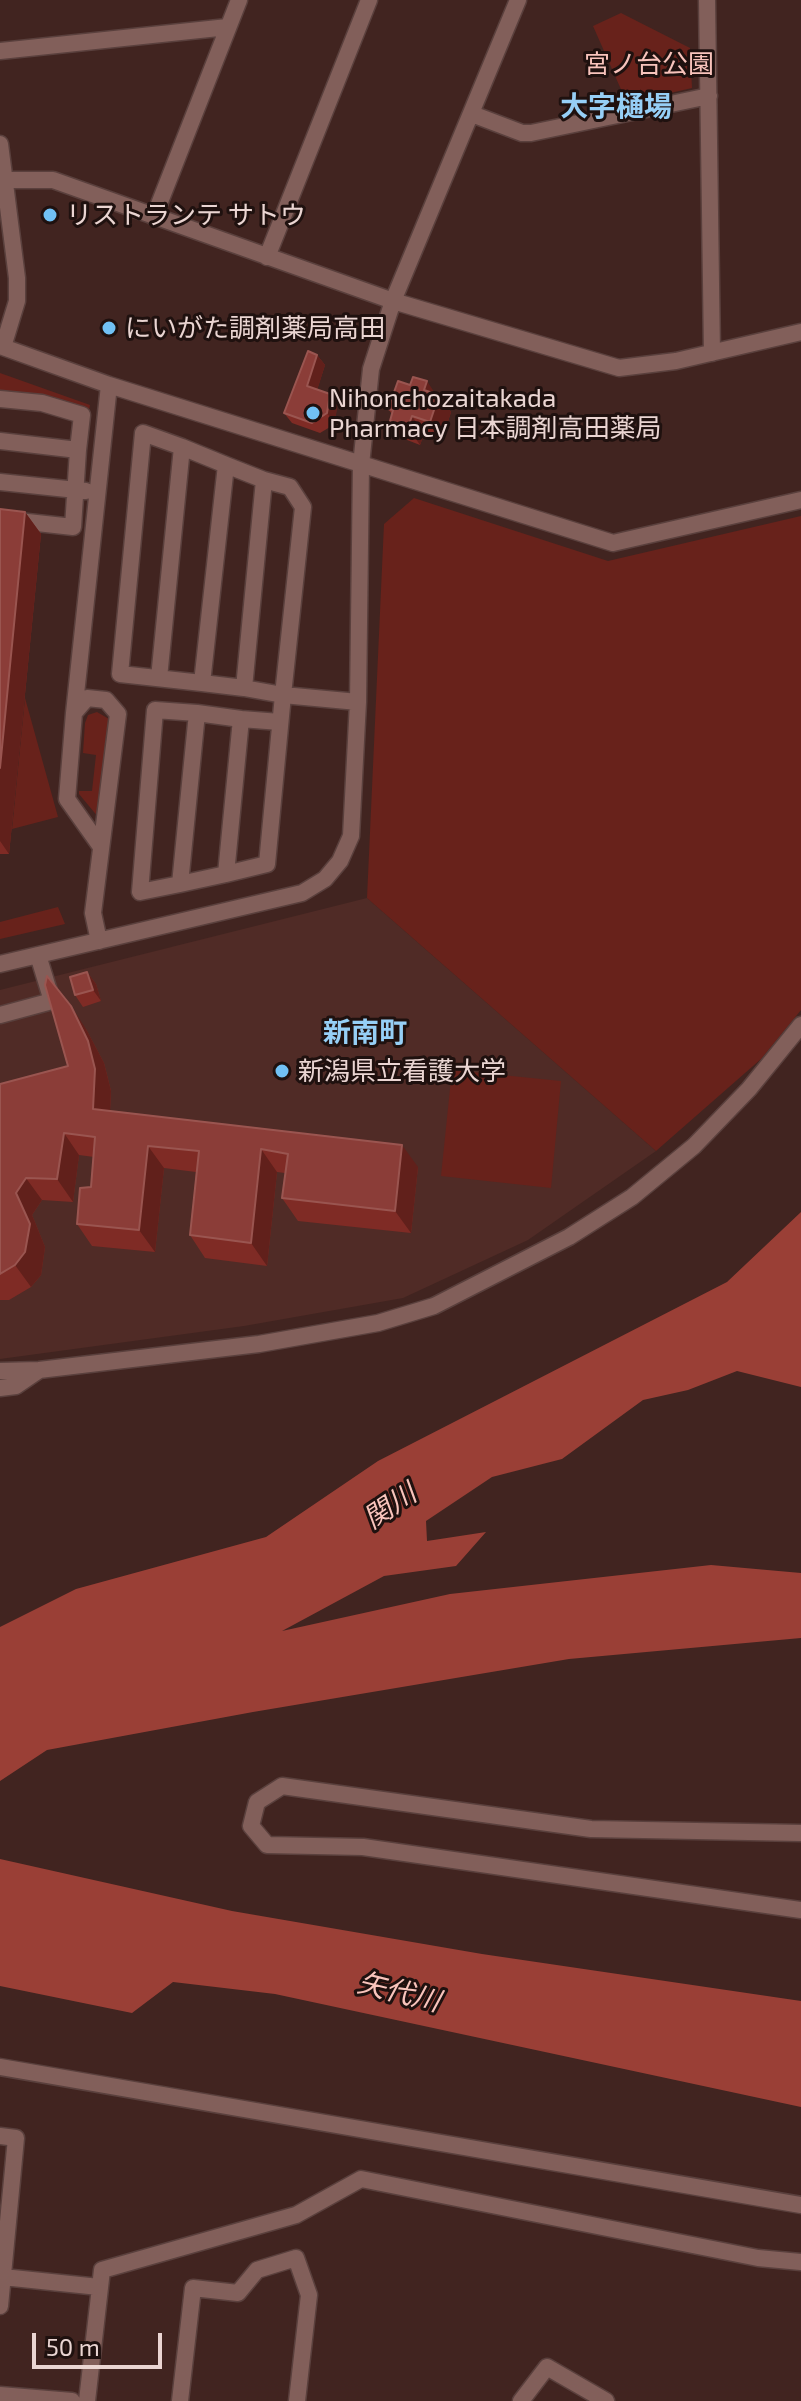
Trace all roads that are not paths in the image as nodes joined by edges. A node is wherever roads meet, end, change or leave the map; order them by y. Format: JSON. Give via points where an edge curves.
{"nodes":[{"id":1,"x":239,"y":0,"type":"edge"},
{"id":2,"x":369,"y":0,"type":"edge"},
{"id":3,"x":518,"y":0,"type":"edge"},
{"id":4,"x":707,"y":0,"type":"edge"},
{"id":5,"x":228,"y":27,"type":"junction"},
{"id":6,"x":0,"y":51,"type":"edge"},
{"id":7,"x":709,"y":96,"type":"junction"},
{"id":8,"x":472,"y":114,"type":"junction"},
{"id":9,"x":0,"y":144,"type":"edge"},
{"id":10,"x":6,"y":180,"type":"junction"},
{"id":11,"x":154,"y":217,"type":"junction"},
{"id":12,"x":267,"y":257,"type":"junction"},
{"id":13,"x":393,"y":301,"type":"junction"},
{"id":14,"x":801,"y":332,"type":"edge"},
{"id":15,"x":2,"y":346,"type":"edge"},
{"id":16,"x":712,"y":353,"type":"junction"},
{"id":17,"x":109,"y":385,"type":"junction"},
{"id":18,"x":0,"y":399,"type":"edge"},
{"id":19,"x":0,"y":441,"type":"edge"},
{"id":20,"x":182,"y":447,"type":"junction"},
{"id":21,"x":78,"y":450,"type":"junction"},
{"id":22,"x":226,"y":465,"type":"junction"},
{"id":23,"x":361,"y":465,"type":"junction"},
{"id":24,"x":264,"y":480,"type":"junction"},
{"id":25,"x":0,"y":482,"type":"edge"},
{"id":26,"x":76,"y":489,"type":"junction"},
{"id":27,"x":98,"y":492,"type":"junction"},
{"id":28,"x":801,"y":500,"type":"edge"},
{"id":29,"x":0,"y":519,"type":"edge"},
{"id":30,"x":159,"y":678,"type":"junction"},
{"id":31,"x":202,"y":683,"type":"junction"},
{"id":32,"x":244,"y":688,"type":"junction"},
{"id":33,"x":283,"y":695,"type":"junction"},
{"id":34,"x":358,"y":702,"type":"junction"},
{"id":35,"x":74,"y":713,"type":"junction"},
{"id":36,"x":197,"y":713,"type":"junction"},
{"id":37,"x":241,"y":719,"type":"junction"},
{"id":38,"x":280,"y":722,"type":"junction"},
{"id":39,"x":101,"y":847,"type":"junction"},
{"id":40,"x":226,"y":874,"type":"junction"},
{"id":41,"x":180,"y":884,"type":"junction"},
{"id":42,"x":99,"y":941,"type":"junction"},
{"id":43,"x":38,"y":955,"type":"junction"},
{"id":44,"x":0,"y":964,"type":"edge"},
{"id":45,"x":0,"y":1015,"type":"edge"},
{"id":46,"x":801,"y":1025,"type":"edge"},
{"id":47,"x":39,"y":1370,"type":"junction"},
{"id":48,"x":0,"y":1371,"type":"edge"},
{"id":49,"x":0,"y":1388,"type":"edge"},
{"id":50,"x":801,"y":1833,"type":"edge"},
{"id":51,"x":801,"y":1910,"type":"edge"},
{"id":52,"x":0,"y":2067,"type":"edge"},
{"id":53,"x":0,"y":2136,"type":"edge"},
{"id":54,"x":801,"y":2205,"type":"edge"},
{"id":55,"x":801,"y":2262,"type":"edge"},
{"id":56,"x":3,"y":2277,"type":"junction"},
{"id":57,"x":99,"y":2287,"type":"junction"},
{"id":58,"x":0,"y":2306,"type":"edge"},
{"id":59,"x":0,"y":2395,"type":"edge"},
{"id":60,"x":72,"y":2401,"type":"edge"},
{"id":61,"x":87,"y":2401,"type":"edge"},
{"id":62,"x":180,"y":2401,"type":"edge"},
{"id":63,"x":297,"y":2401,"type":"edge"},
{"id":64,"x":521,"y":2401,"type":"edge"},
{"id":65,"x":606,"y":2401,"type":"edge"}],
"edges":[{"from":1,"to":5,"type":"street"},
{"from":2,"to":12,"type":"street"},
{"from":3,"to":8,"type":"street"},
{"from":4,"to":7,"type":"street"},
{"from":5,"to":6,"type":"street"},
{"from":5,"to":11,"type":"street"},
{"from":7,"to":8,"type":"street","via":[[531,133]]},
{"from":7,"to":16,"type":"street"},
{"from":8,"to":13,"type":"street"},
{"from":9,"to":10,"type":"street"},
{"from":10,"to":11,"type":"street","via":[[53,180]]},
{"from":10,"to":15,"type":"street","via":[[17,301]]},
{"from":11,"to":12,"type":"street"},
{"from":12,"to":13,"type":"street"},
{"from":13,"to":16,"type":"street","via":[[619,368]]},
{"from":13,"to":23,"type":"street","via":[[371,369]]},
{"from":14,"to":16,"type":"street"},
{"from":15,"to":17,"type":"street"},
{"from":17,"to":23,"type":"street"},
{"from":17,"to":27,"type":"street"},
{"from":18,"to":21,"type":"street","via":[[42,403],[82,415]]},
{"from":19,"to":21,"type":"street"},
{"from":20,"to":22,"type":"street"},
{"from":20,"to":30,"type":"street"},
{"from":20,"to":30,"type":"street","via":[[143,433],[120,674]]},
{"from":21,"to":26,"type":"street"},
{"from":22,"to":24,"type":"street"},
{"from":22,"to":31,"type":"street"},
{"from":23,"to":28,"type":"street","via":[[613,543]]},
{"from":23,"to":34,"type":"street"},
{"from":24,"to":32,"type":"street"},
{"from":24,"to":33,"type":"street","via":[[290,487],[303,507]]},
{"from":25,"to":26,"type":"street"},
{"from":26,"to":27,"type":"street"},
{"from":26,"to":29,"type":"street","via":[[73,527]]},
{"from":27,"to":35,"type":"street"},
{"from":30,"to":31,"type":"street"},
{"from":31,"to":32,"type":"street"},
{"from":32,"to":33,"type":"street"},
{"from":33,"to":34,"type":"street"},
{"from":33,"to":38,"type":"street"},
{"from":34,"to":42,"type":"street","via":[[351,836],[325,879],[302,893]]},
{"from":35,"to":39,"type":"street","via":[[67,799]]},
{"from":35,"to":39,"type":"street","via":[[87,698],[106,700],[118,714]]},
{"from":36,"to":37,"type":"street"},
{"from":36,"to":41,"type":"street"},
{"from":36,"to":41,"type":"street","via":[[155,710],[140,892]]},
{"from":37,"to":38,"type":"street"},
{"from":37,"to":40,"type":"street"},
{"from":38,"to":40,"type":"street","via":[[267,864]]},
{"from":39,"to":42,"type":"street","via":[[93,913]]},
{"from":40,"to":41,"type":"street"},
{"from":42,"to":43,"type":"street"},
{"from":43,"to":44,"type":"street"},
{"from":43,"to":45,"type":"street","via":[[52,1001]]},
{"from":46,"to":47,"type":"street","via":[[694,1146],[632,1197],[569,1237],[434,1306],[378,1323],[259,1344]]},
{"from":47,"to":48,"type":"street"},
{"from":47,"to":49,"type":"street","via":[[16,1386]]},
{"from":50,"to":51,"type":"street","via":[[591,1829],[282,1786],[257,1802],[251,1826],[267,1845],[363,1847]]},
{"from":52,"to":54,"type":"street"},
{"from":53,"to":56,"type":"street","via":[[16,2138]]},
{"from":55,"to":57,"type":"street","via":[[758,2258],[361,2179],[296,2215],[102,2270]]},
{"from":56,"to":57,"type":"street"},
{"from":56,"to":58,"type":"street"},
{"from":57,"to":61,"type":"street"},
{"from":59,"to":60,"type":"street"},
{"from":62,"to":63,"type":"street","via":[[193,2288],[238,2293],[257,2270],[296,2258],[309,2295]]},
{"from":64,"to":65,"type":"street","via":[[547,2367]]}]}
